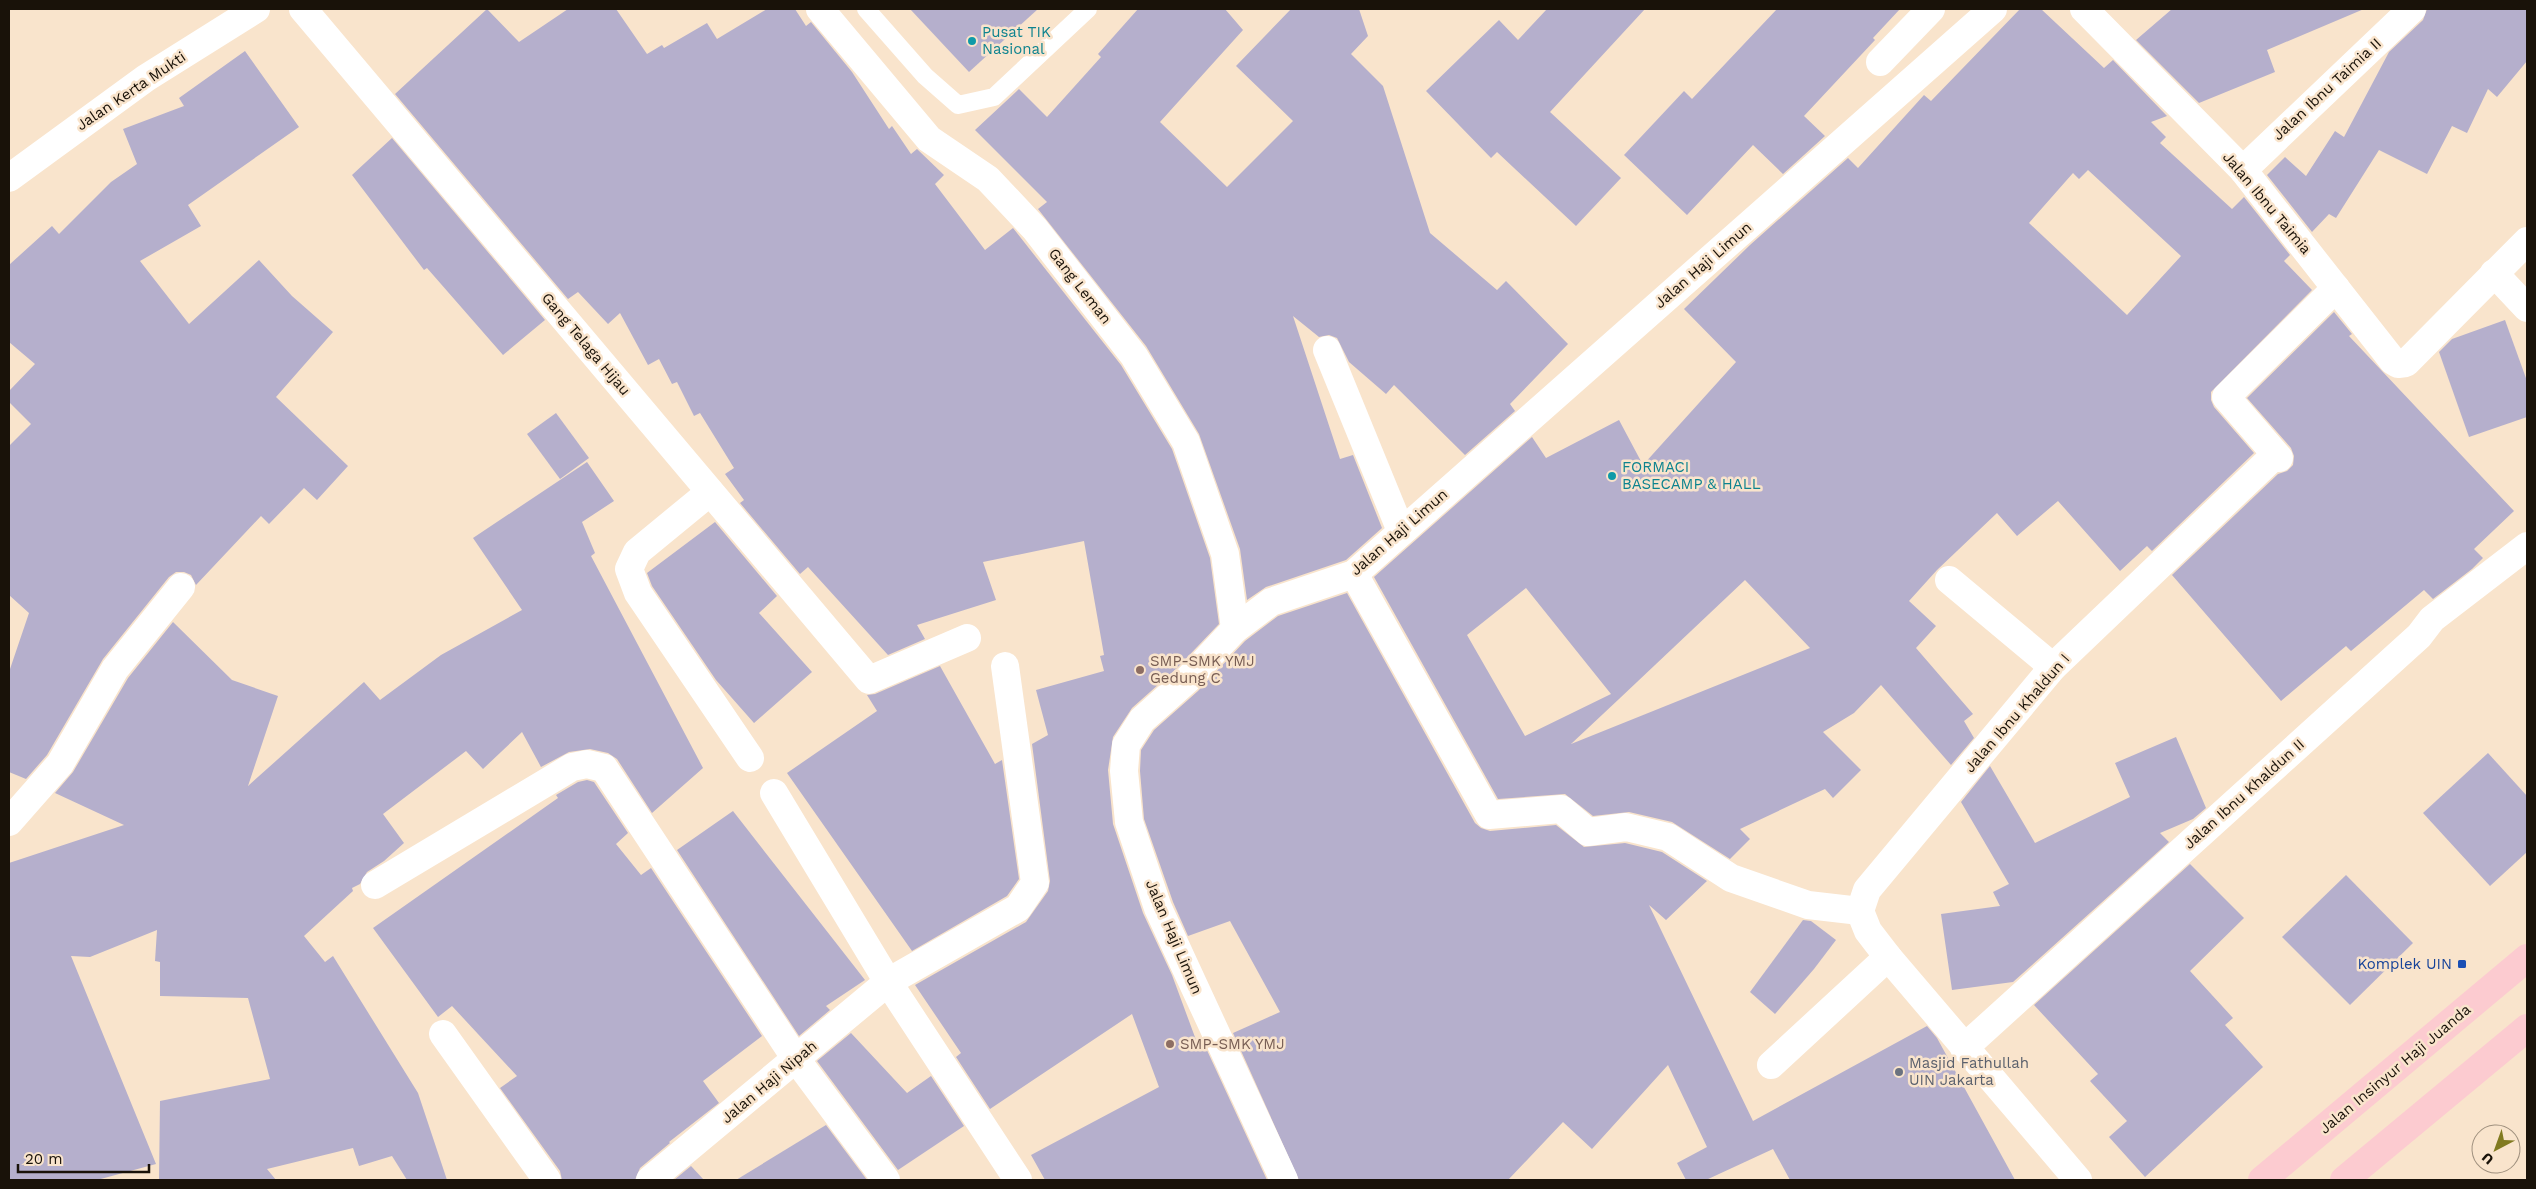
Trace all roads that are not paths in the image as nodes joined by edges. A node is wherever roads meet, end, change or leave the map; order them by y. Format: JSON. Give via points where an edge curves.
{"nodes":[{"id":1,"x":256,"y":9,"type":"edge"},
{"id":2,"x":303,"y":9,"type":"edge"},
{"id":3,"x":820,"y":9,"type":"edge"},
{"id":4,"x":866,"y":9,"type":"edge"},
{"id":5,"x":1088,"y":9,"type":"edge"},
{"id":6,"x":1931,"y":9,"type":"edge"},
{"id":7,"x":1993,"y":9,"type":"edge"},
{"id":8,"x":2084,"y":9,"type":"edge"},
{"id":9,"x":2412,"y":9,"type":"edge"},
{"id":10,"x":1880,"y":62,"type":"dead end"},
{"id":11,"x":11,"y":170,"type":"edge"},
{"id":12,"x":2242,"y":170,"type":"junction"},
{"id":13,"x":2527,"y":241,"type":"edge"},
{"id":14,"x":2494,"y":273,"type":"junction"},
{"id":15,"x":2336,"y":288,"type":"junction"},
{"id":16,"x":2527,"y":308,"type":"edge"},
{"id":17,"x":1327,"y":350,"type":"dead end"},
{"id":18,"x":710,"y":492,"type":"junction"},
{"id":19,"x":1401,"y":531,"type":"junction"},
{"id":20,"x":2527,"y":546,"type":"edge"},
{"id":21,"x":1354,"y":574,"type":"junction"},
{"id":22,"x":1949,"y":580,"type":"dead end"},
{"id":23,"x":181,"y":587,"type":"dead end"},
{"id":24,"x":1235,"y":629,"type":"junction"},
{"id":25,"x":967,"y":638,"type":"dead end"},
{"id":26,"x":1005,"y":666,"type":"dead end"},
{"id":27,"x":2053,"y":667,"type":"junction"},
{"id":28,"x":750,"y":758,"type":"dead end"},
{"id":29,"x":774,"y":793,"type":"dead end"},
{"id":30,"x":9,"y":822,"type":"edge"},
{"id":31,"x":375,"y":886,"type":"dead end"},
{"id":32,"x":1860,"y":910,"type":"junction"},
{"id":33,"x":1888,"y":957,"type":"junction"},
{"id":34,"x":2527,"y":958,"type":"edge"},
{"id":35,"x":888,"y":982,"type":"junction"},
{"id":36,"x":2527,"y":1028,"type":"edge"},
{"id":37,"x":444,"y":1034,"type":"dead end"},
{"id":38,"x":1964,"y":1048,"type":"junction"},
{"id":39,"x":796,"y":1060,"type":"junction"},
{"id":40,"x":1771,"y":1065,"type":"dead end"},
{"id":41,"x":547,"y":1180,"type":"edge"},
{"id":42,"x":650,"y":1180,"type":"edge"},
{"id":43,"x":886,"y":1180,"type":"edge"},
{"id":44,"x":1018,"y":1180,"type":"edge"},
{"id":45,"x":1284,"y":1180,"type":"edge"},
{"id":46,"x":2078,"y":1180,"type":"edge"},
{"id":47,"x":2262,"y":1180,"type":"edge"},
{"id":48,"x":2344,"y":1180,"type":"edge"}],
"edges":[{"from":1,"to":11,"type":"street","name":"Jalan Kerta Mukti","via":[[146,78]]},
{"from":2,"to":18,"type":"street","name":"Gang Telaga Hijau"},
{"from":3,"to":24,"type":"street","name":"Gang Leman","via":[[929,139],[988,179],[1035,229],[1134,356],[1186,442],[1225,554]]},
{"from":4,"to":5,"type":"lane","via":[[925,76],[958,105],[994,97]]},
{"from":6,"to":10,"type":"street"},
{"from":7,"to":19,"type":"street","name":"Jalan Haji Limun"},
{"from":8,"to":12,"type":"street","name":"Jalan Ibnu Taimia"},
{"from":9,"to":12,"type":"street","name":"Jalan Ibnu Taimia II"},
{"from":12,"to":15,"type":"street","name":"Jalan Ibnu Taimia"},
{"from":13,"to":14,"type":"street"},
{"from":14,"to":15,"type":"street","name":"Jalan Ibnu Taimia","via":[[2406,363],[2398,364]]},
{"from":14,"to":16,"type":"street"},
{"from":15,"to":27,"type":"street","name":"Jalan Ibnu Khaldun I","via":[[2226,397],[2279,458],[2272,458]]},
{"from":17,"to":19,"type":"street"},
{"from":18,"to":25,"type":"street","name":"Gang Telaga Hijau","via":[[869,680]]},
{"from":18,"to":28,"type":"street","via":[[637,552],[629,569],[638,593]]},
{"from":19,"to":21,"type":"street","name":"Jalan Haji Limun"},
{"from":20,"to":38,"type":"street","name":"Jalan Ibnu Khaldun II","via":[[2432,619],[2419,636]]},
{"from":21,"to":24,"type":"street","name":"Jalan Haji Limun","via":[[1271,602]]},
{"from":21,"to":32,"type":"street","via":[[1489,815],[1561,809],[1588,832],[1626,827],[1668,837],[1731,878],[1808,905]]},
{"from":22,"to":27,"type":"street"},
{"from":23,"to":30,"type":"street","via":[[115,669],[60,764]]},
{"from":24,"to":45,"type":"street","name":"Jalan Haji Limun","via":[[1188,679],[1142,720],[1126,745],[1124,771],[1130,822],[1158,908]]},
{"from":26,"to":35,"type":"street","name":"Jalan Haji Nipah","via":[[1035,883],[1018,908]]},
{"from":27,"to":32,"type":"street","name":"Jalan Ibnu Khaldun I","via":[[1867,890]]},
{"from":29,"to":35,"type":"street"},
{"from":31,"to":39,"type":"street","via":[[572,768],[587,764],[604,768]]},
{"from":32,"to":33,"type":"street","via":[[1868,931]]},
{"from":33,"to":38,"type":"street"},
{"from":33,"to":40,"type":"street"},
{"from":34,"to":47,"type":"highway","name":"Jalan Insinyur Haji Juanda"},
{"from":35,"to":39,"type":"street","name":"Jalan Haji Nipah"},
{"from":35,"to":44,"type":"street"},
{"from":36,"to":48,"type":"highway"},
{"from":37,"to":41,"type":"street"},
{"from":38,"to":46,"type":"street"},
{"from":39,"to":42,"type":"street","name":"Jalan Haji Nipah"},
{"from":39,"to":43,"type":"street"}]}
